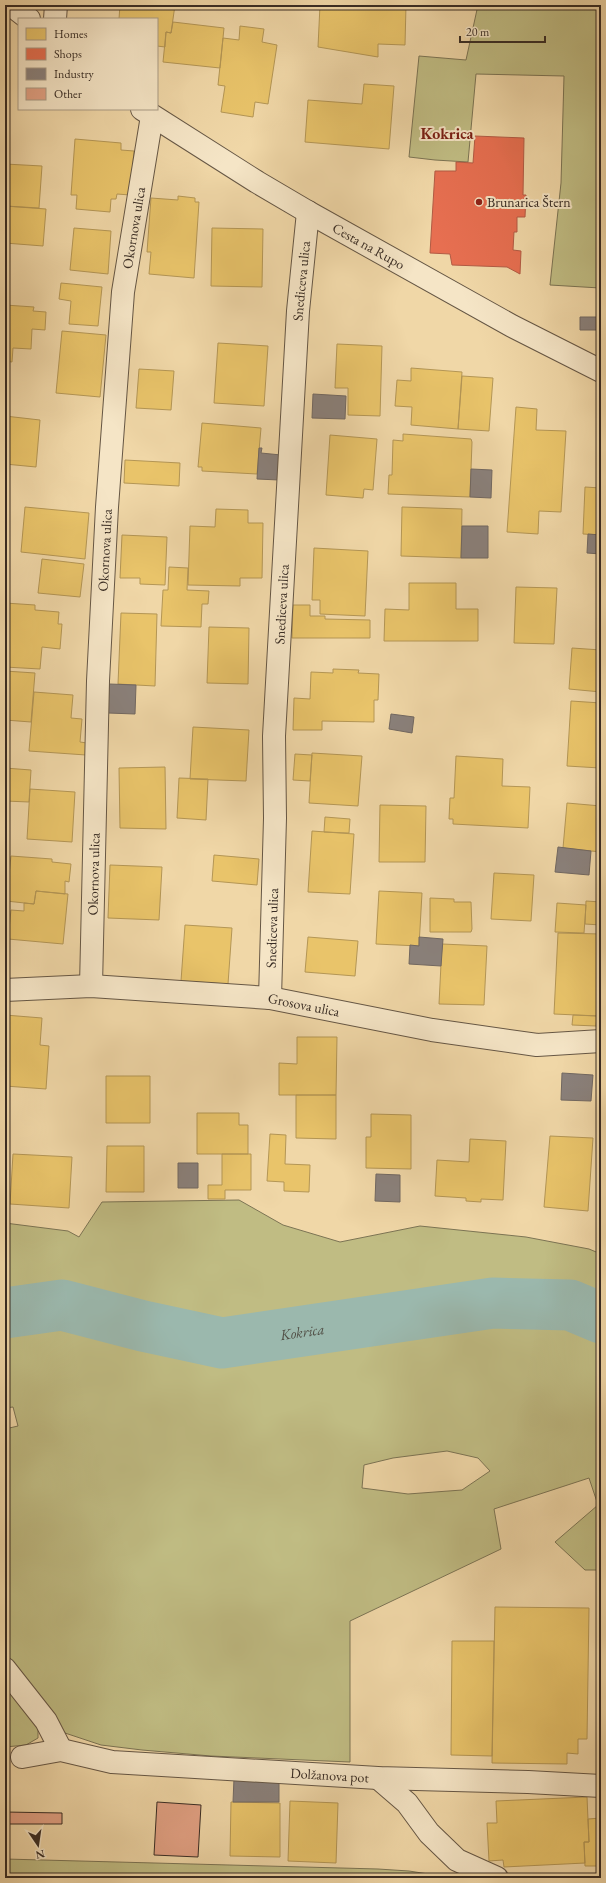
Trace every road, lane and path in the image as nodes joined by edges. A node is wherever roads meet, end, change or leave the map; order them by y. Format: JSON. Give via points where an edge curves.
{"nodes":[{"id":1,"x":11,"y":5,"type":"edge"},
{"id":2,"x":56,"y":5,"type":"edge"},
{"id":3,"x":27,"y":18,"type":"edge"},
{"id":4,"x":54,"y":18,"type":"edge"},
{"id":5,"x":147,"y":113,"type":"edge"},
{"id":6,"x":308,"y":212,"type":"junction"},
{"id":7,"x":601,"y":371,"type":"edge"},
{"id":8,"x":91,"y":986,"type":"junction"},
{"id":9,"x":5,"y":990,"type":"edge"},
{"id":10,"x":270,"y":998,"type":"junction"},
{"id":11,"x":601,"y":1041,"type":"edge"},
{"id":12,"x":5,"y":1669,"type":"edge"},
{"id":13,"x":61,"y":1750,"type":"junction"},
{"id":14,"x":22,"y":1757,"type":"dead end"},
{"id":15,"x":378,"y":1778,"type":"junction"},
{"id":16,"x":601,"y":1786,"type":"edge"},
{"id":17,"x":497,"y":1878,"type":"edge"}],
"edges":[{"from":1,"to":3,"type":"street"},
{"from":2,"to":4,"type":"street"},
{"from":5,"to":6,"type":"street","name":"Cesta na Rupo"},
{"from":5,"to":8,"type":"street","name":"Okornova ulica","via":[[122,292],[107,507],[98,681]]},
{"from":6,"to":7,"type":"street","name":"Cesta na Rupo","via":[[512,326]]},
{"from":6,"to":10,"type":"street","name":"Snediceva ulica","via":[[298,311],[274,736],[275,818]]},
{"from":8,"to":9,"type":"street","name":"Grosova ulica"},
{"from":8,"to":10,"type":"street","name":"Grosova ulica"},
{"from":10,"to":11,"type":"street","name":"Grosova ulica","via":[[432,1030],[537,1045]]},
{"from":12,"to":13,"type":"street","via":[[46,1721]]},
{"from":13,"to":14,"type":"street","name":"Dolžanova pot"},
{"from":13,"to":15,"type":"street","name":"Dolžanova pot","via":[[112,1762]]},
{"from":15,"to":16,"type":"street","name":"Dolžanova pot"},
{"from":15,"to":17,"type":"street","via":[[407,1803],[429,1833],[458,1860]]}]}
